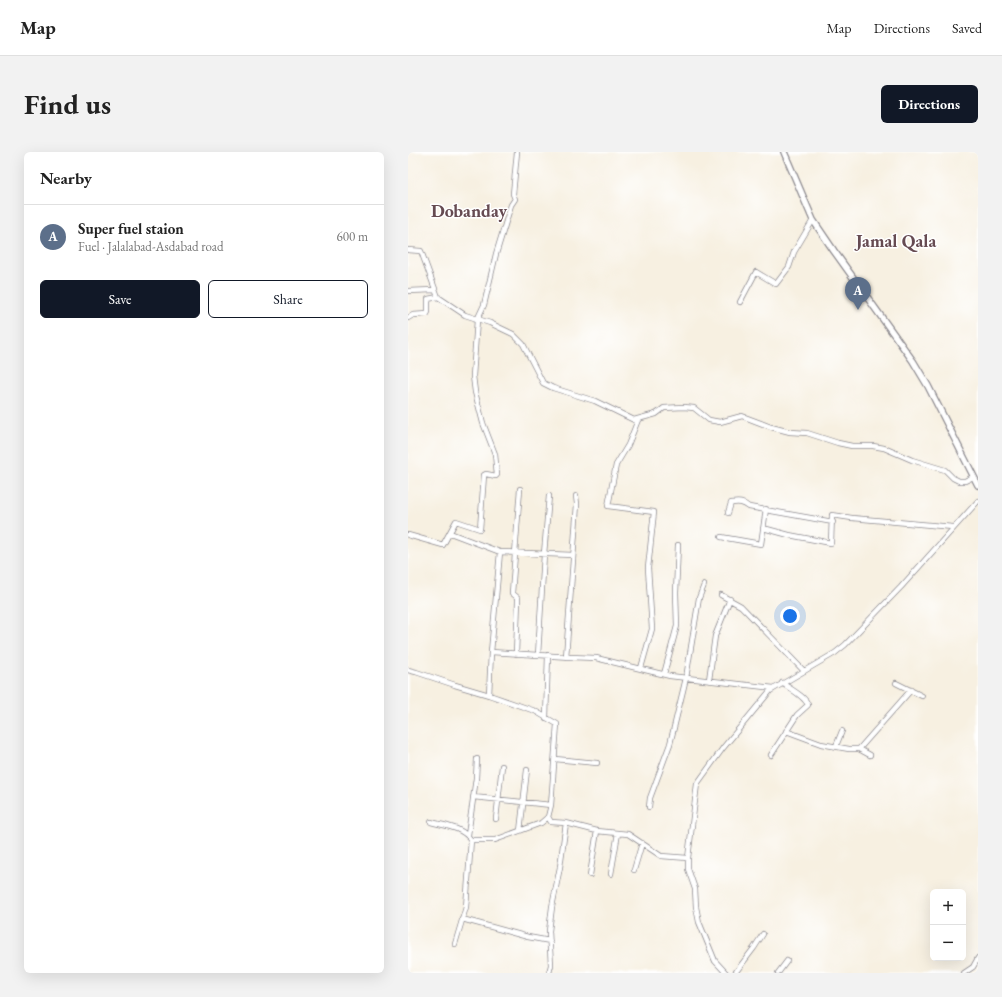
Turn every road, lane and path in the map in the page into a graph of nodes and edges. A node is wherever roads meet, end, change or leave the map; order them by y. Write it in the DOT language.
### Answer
graph roads {
  1 [pos="517,152"];
  2 [pos="784,152"];
  3 [pos="813,220"];
  4 [pos="408,250"];
  5 [pos="434,290"];
  6 [pos="408,291"];
  7 [pos="438,297"];
  8 [pos="740,302"];
  9 [pos="408,318"];
  10 [pos="477,320"];
  11 [pos="638,420"];
  12 [pos="976,481"];
  13 [pos="520,489"];
  14 [pos="549,496"];
  15 [pos="576,496"];
  16 [pos="978,501"];
  17 [pos="766,509"];
  18 [pos="728,513"];
  19 [pos="833,522"];
  20 [pos="763,528"];
  21 [pos="953,528"];
  22 [pos="450,533"];
  23 [pos="408,535"];
  24 [pos="720,537"];
  25 [pos="678,545"];
  26 [pos="500,552"];
  27 [pos="515,552"];
  28 [pos="544,554"];
  29 [pos="573,555"];
  30 [pos="704,585"];
  31 [pos="721,595"];
  32 [pos="730,599"];
  33 [pos="491,652"];
  34 [pos="516,654"];
  35 [pos="538,655"];
  36 [pos="548,655"];
  37 [pos="566,657"];
  38 [pos="641,668"];
  39 [pos="408,670"];
  40 [pos="804,671"];
  41 [pos="664,674"];
  42 [pos="686,678"];
  43 [pos="709,680"];
  44 [pos="782,683"];
  45 [pos="896,683"];
  46 [pos="774,688"];
  47 [pos="911,690"];
  48 [pos="489,695"];
  49 [pos="922,696"];
  50 [pos="546,718"];
  51 [pos="786,731"];
  52 [pos="842,731"];
  53 [pos="836,746"];
  54 [pos="859,749"];
  55 [pos="771,755"];
  56 [pos="870,756"];
  57 [pos="555,759"];
  58 [pos="477,760"];
  59 [pos="597,763"];
  60 [pos="502,766"];
  61 [pos="527,770"];
  62 [pos="474,797"];
  63 [pos="499,800"];
  64 [pos="524,802"];
  65 [pos="551,805"];
  66 [pos="649,807"];
  67 [pos="548,817"];
  68 [pos="496,819"];
  69 [pos="431,822"];
  70 [pos="566,823"];
  71 [pos="520,831"];
  72 [pos="597,831"];
  73 [pos="618,833"];
  74 [pos="469,837"];
  75 [pos="642,843"];
  76 [pos="688,858"];
  77 [pos="634,870"];
  78 [pos="611,874"];
  79 [pos="590,875"];
  80 [pos="462,919"];
  81 [pos="762,934"];
  82 [pos="550,941"];
  83 [pos="455,944"];
  84 [pos="978,958"];
  85 [pos="787,961"];
  86 [pos="548,973"];
  87 [pos="726,973"];
  88 [pos="735,973"];
  89 [pos="778,973"];
  90 [pos="964,973"];
  1 -- 10 [label="street"];
  2 -- 3 [label="main road"];
  3 -- 8 [label="street"];
  3 -- 12 [label="main road"];
  4 -- 5 [label="street"];
  5 -- 6 [label="street"];
  5 -- 7 [label="street"];
  7 -- 9 [label="street"];
  7 -- 10 [label="street"];
  10 -- 11 [label="street"];
  10 -- 22 [label="street"];
  11 -- 12 [label="street"];
  11 -- 38 [label="street"];
  13 -- 27 [label="street"];
  14 -- 28 [label="street"];
  15 -- 29 [label="street"];
  16 -- 21 [label="street"];
  17 -- 18 [label="street"];
  17 -- 19 [label="street"];
  17 -- 20 [label="street"];
  19 -- 20 [label="street"];
  19 -- 21 [label="street"];
  20 -- 24 [label="street"];
  21 -- 40 [label="street"];
  22 -- 23 [label="street"];
  22 -- 26 [label="street"];
  25 -- 41 [label="street"];
  26 -- 27 [label="street"];
  26 -- 33 [label="street"];
  27 -- 28 [label="street"];
  27 -- 34 [label="street"];
  28 -- 29 [label="street"];
  28 -- 35 [label="street"];
  29 -- 37 [label="street"];
  30 -- 42 [label="street"];
  31 -- 32 [label="street"];
  32 -- 40 [label="street"];
  32 -- 43 [label="street"];
  33 -- 34 [label="street"];
  33 -- 48 [label="street"];
  34 -- 35 [label="street"];
  35 -- 36 [label="street"];
  36 -- 37 [label="street"];
  36 -- 50 [label="street"];
  37 -- 38 [label="street"];
  38 -- 41 [label="street"];
  39 -- 48 [label="street"];
  40 -- 44 [label="street"];
  41 -- 42 [label="street"];
  42 -- 43 [label="street"];
  42 -- 66 [label="street"];
  43 -- 46 [label="street"];
  44 -- 46 [label="street"];
  44 -- 51 [label="street"];
  45 -- 47 [label="street"];
  46 -- 76 [label="street"];
  47 -- 49 [label="street"];
  47 -- 54 [label="street"];
  48 -- 50 [label="street"];
  50 -- 57 [label="street"];
  51 -- 53 [label="street"];
  51 -- 55 [label="street"];
  52 -- 53 [label="street"];
  53 -- 54 [label="street"];
  54 -- 56 [label="street"];
  57 -- 59 [label="street"];
  57 -- 65 [label="street"];
  58 -- 62 [label="street"];
  60 -- 63 [label="street"];
  61 -- 64 [label="street"];
  62 -- 63 [label="street"];
  62 -- 74 [label="street"];
  63 -- 64 [label="street"];
  63 -- 68 [label="street"];
  64 -- 65 [label="street"];
  64 -- 71 [label="street"];
  65 -- 67 [label="street"];
  67 -- 70 [label="street"];
  67 -- 71 [label="street"];
  69 -- 74 [label="street"];
  70 -- 72 [label="street"];
  70 -- 82 [label="street"];
  71 -- 74 [label="street"];
  72 -- 73 [label="street"];
  72 -- 79 [label="street"];
  73 -- 75 [label="street"];
  73 -- 78 [label="street"];
  74 -- 80 [label="street"];
  75 -- 76 [label="street"];
  75 -- 77 [label="street"];
  76 -- 87 [label="street"];
  80 -- 82 [label="street"];
  80 -- 83 [label="street"];
  81 -- 88 [label="street"];
  82 -- 86 [label="street"];
  84 -- 90 [label="street"];
  85 -- 89 [label="street"];
}
